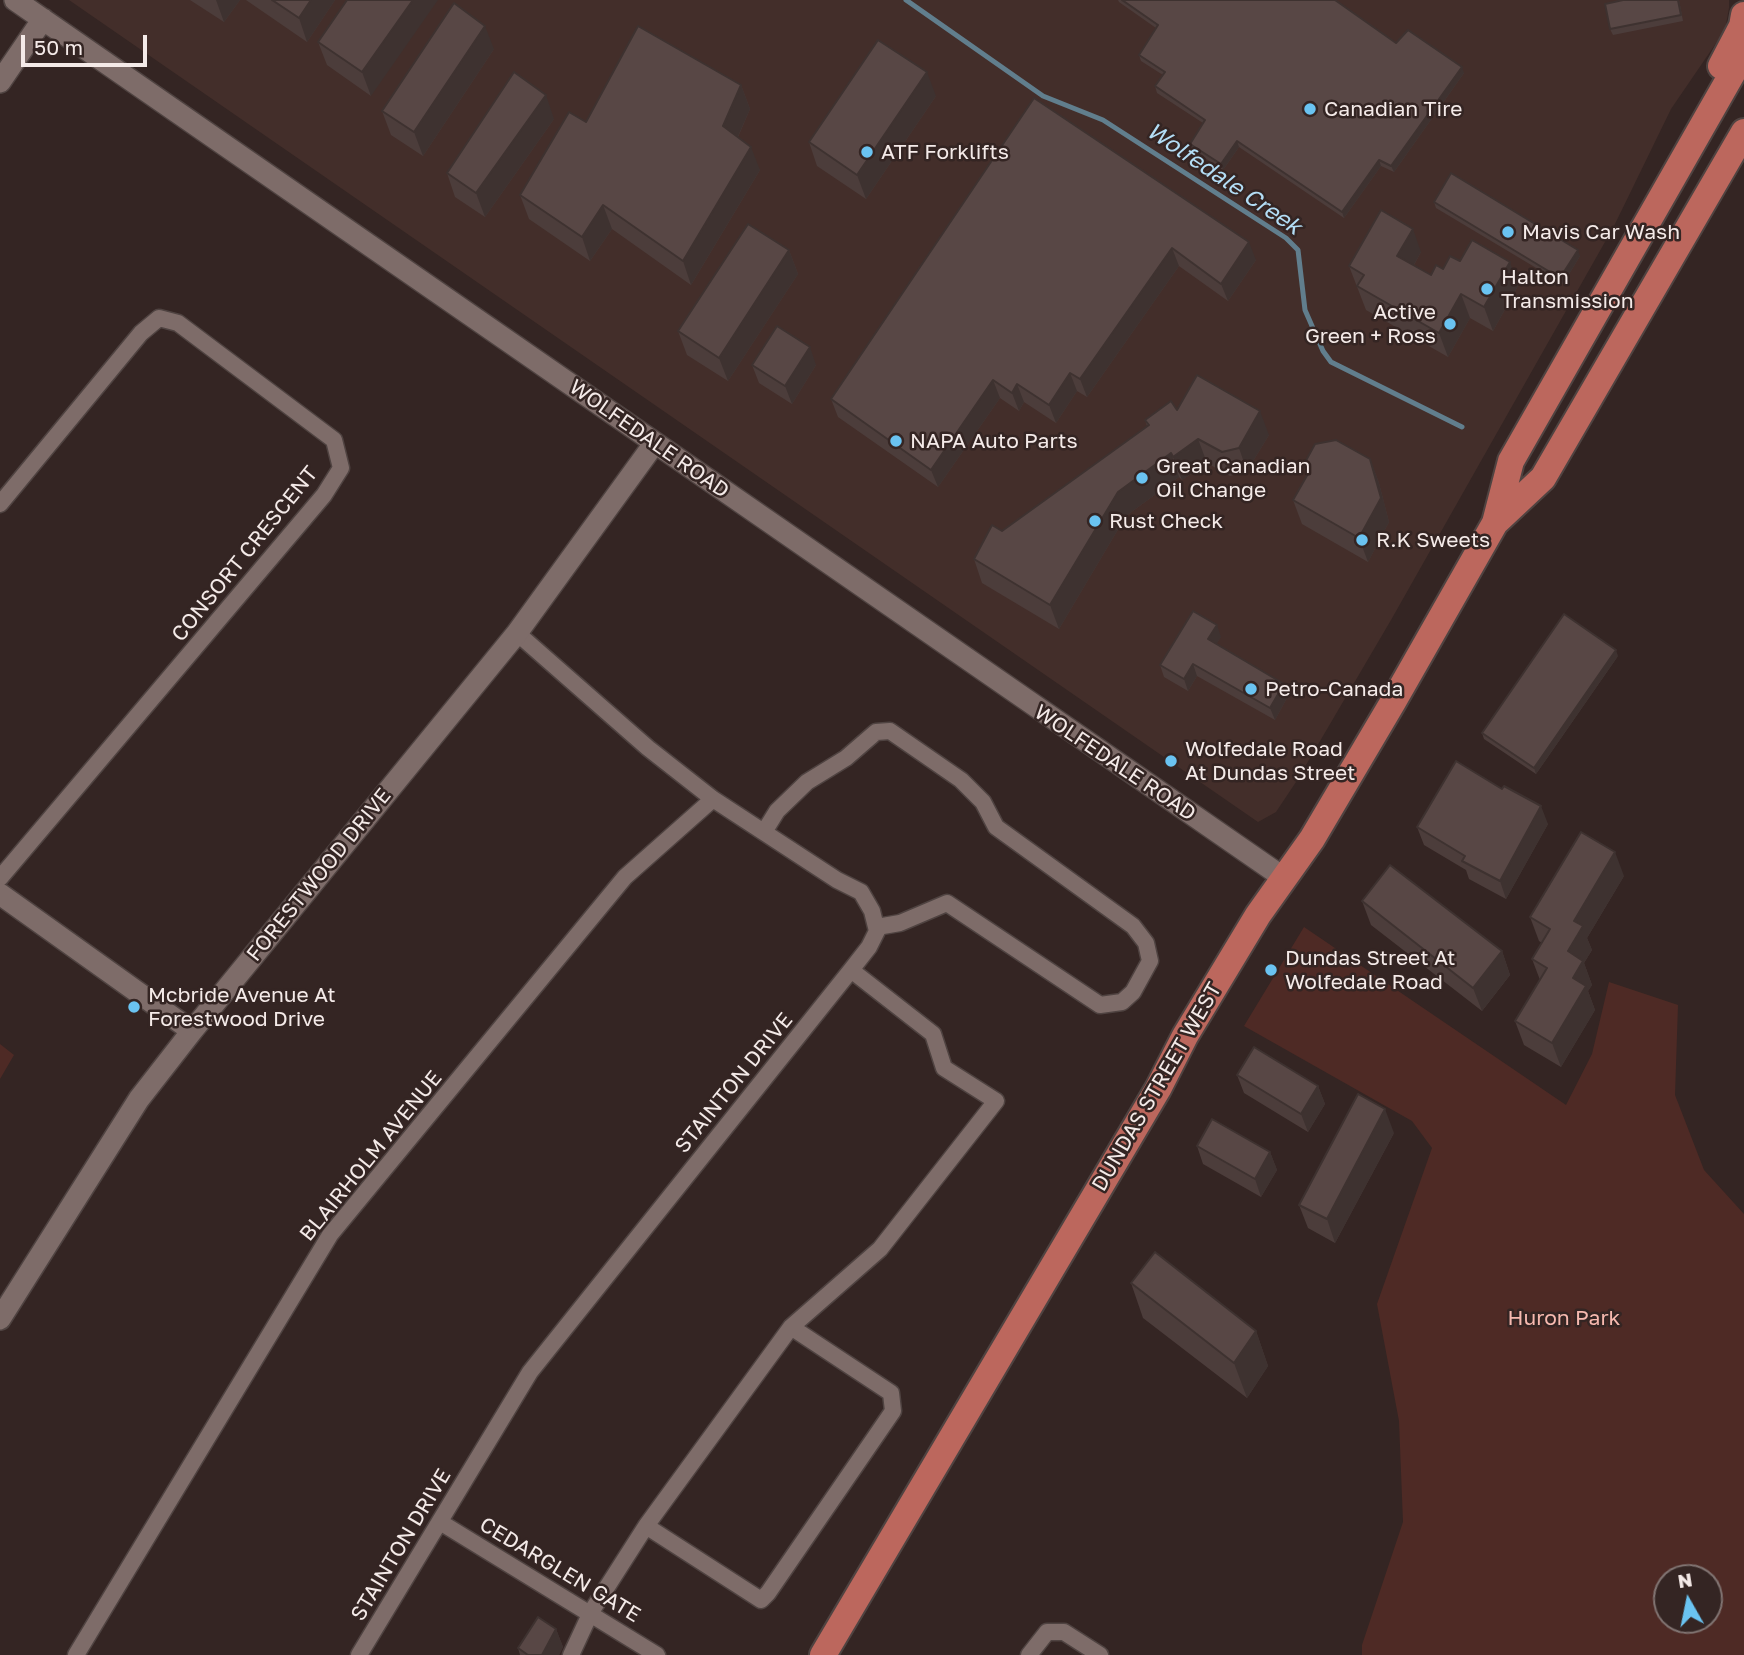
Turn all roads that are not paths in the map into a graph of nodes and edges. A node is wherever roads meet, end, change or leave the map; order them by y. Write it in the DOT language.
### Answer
graph roads {
  1 [pos="15,0"];
  2 [pos="1744,15"];
  3 [pos="43,19"];
  4 [pos="1744,53"];
  5 [pos="0,82"];
  6 [pos="1724,88"];
  7 [pos="1740,146"];
  8 [pos="654,444"];
  9 [pos="0,504"];
  10 [pos="1495,523"];
  11 [pos="517,634"];
  12 [pos="713,799"];
  13 [pos="764,832"];
  14 [pos="0,878"];
  15 [pos="1284,878"];
  16 [pos="0,894"];
  17 [pos="877,927"];
  18 [pos="851,970"];
  19 [pos="192,1031"];
  20 [pos="0,1318"];
  21 [pos="791,1327"];
  22 [pos="440,1522"];
  23 [pos="646,1526"];
  24 [pos="591,1612"];
  25 [pos="76,1655"];
  26 [pos="359,1655"];
  27 [pos="570,1655"];
  28 [pos="657,1655"];
  29 [pos="823,1655"];
  30 [pos="1029,1655"];
  31 [pos="1100,1655"];
  1 -- 3 [label="street, WOLFEDALE ROAD"];
  2 -- 6 [label="main road"];
  3 -- 5 [label="street"];
  3 -- 8 [label="street, WOLFEDALE ROAD"];
  4 -- 6 [label="main road, DUNDAS STREET WEST"];
  6 -- 10 [label="main road, DUNDAS STREET WEST"];
  7 -- 10 [label="main road, DUNDAS STREET WEST"];
  8 -- 11 [label="street, FORESTWOOD DRIVE"];
  8 -- 15 [label="street, WOLFEDALE ROAD"];
  9 -- 14 [label="street, CONSORT CRESCENT"];
  10 -- 15 [label="main road, DUNDAS STREET WEST"];
  11 -- 12 [label="street"];
  11 -- 19 [label="street, FORESTWOOD DRIVE"];
  12 -- 13 [label="street"];
  12 -- 25 [label="street, BLAIRHOLM AVENUE"];
  13 -- 17 [label="street"];
  13 -- 17 [label="street"];
  15 -- 29 [label="main road, DUNDAS STREET WEST"];
  16 -- 19 [label="street"];
  17 -- 18 [label="street, STAINTON DRIVE"];
  18 -- 21 [label="street"];
  18 -- 22 [label="street, STAINTON DRIVE"];
  19 -- 20 [label="street, FORESTWOOD DRIVE"];
  21 -- 23 [label="street"];
  21 -- 23 [label="street"];
  22 -- 24 [label="street, CEDARGLEN GATE"];
  22 -- 26 [label="street, STAINTON DRIVE"];
  23 -- 24 [label="street"];
  24 -- 27 [label="street"];
  24 -- 28 [label="street, CEDARGLEN GATE"];
  30 -- 31 [label="street"];
}
